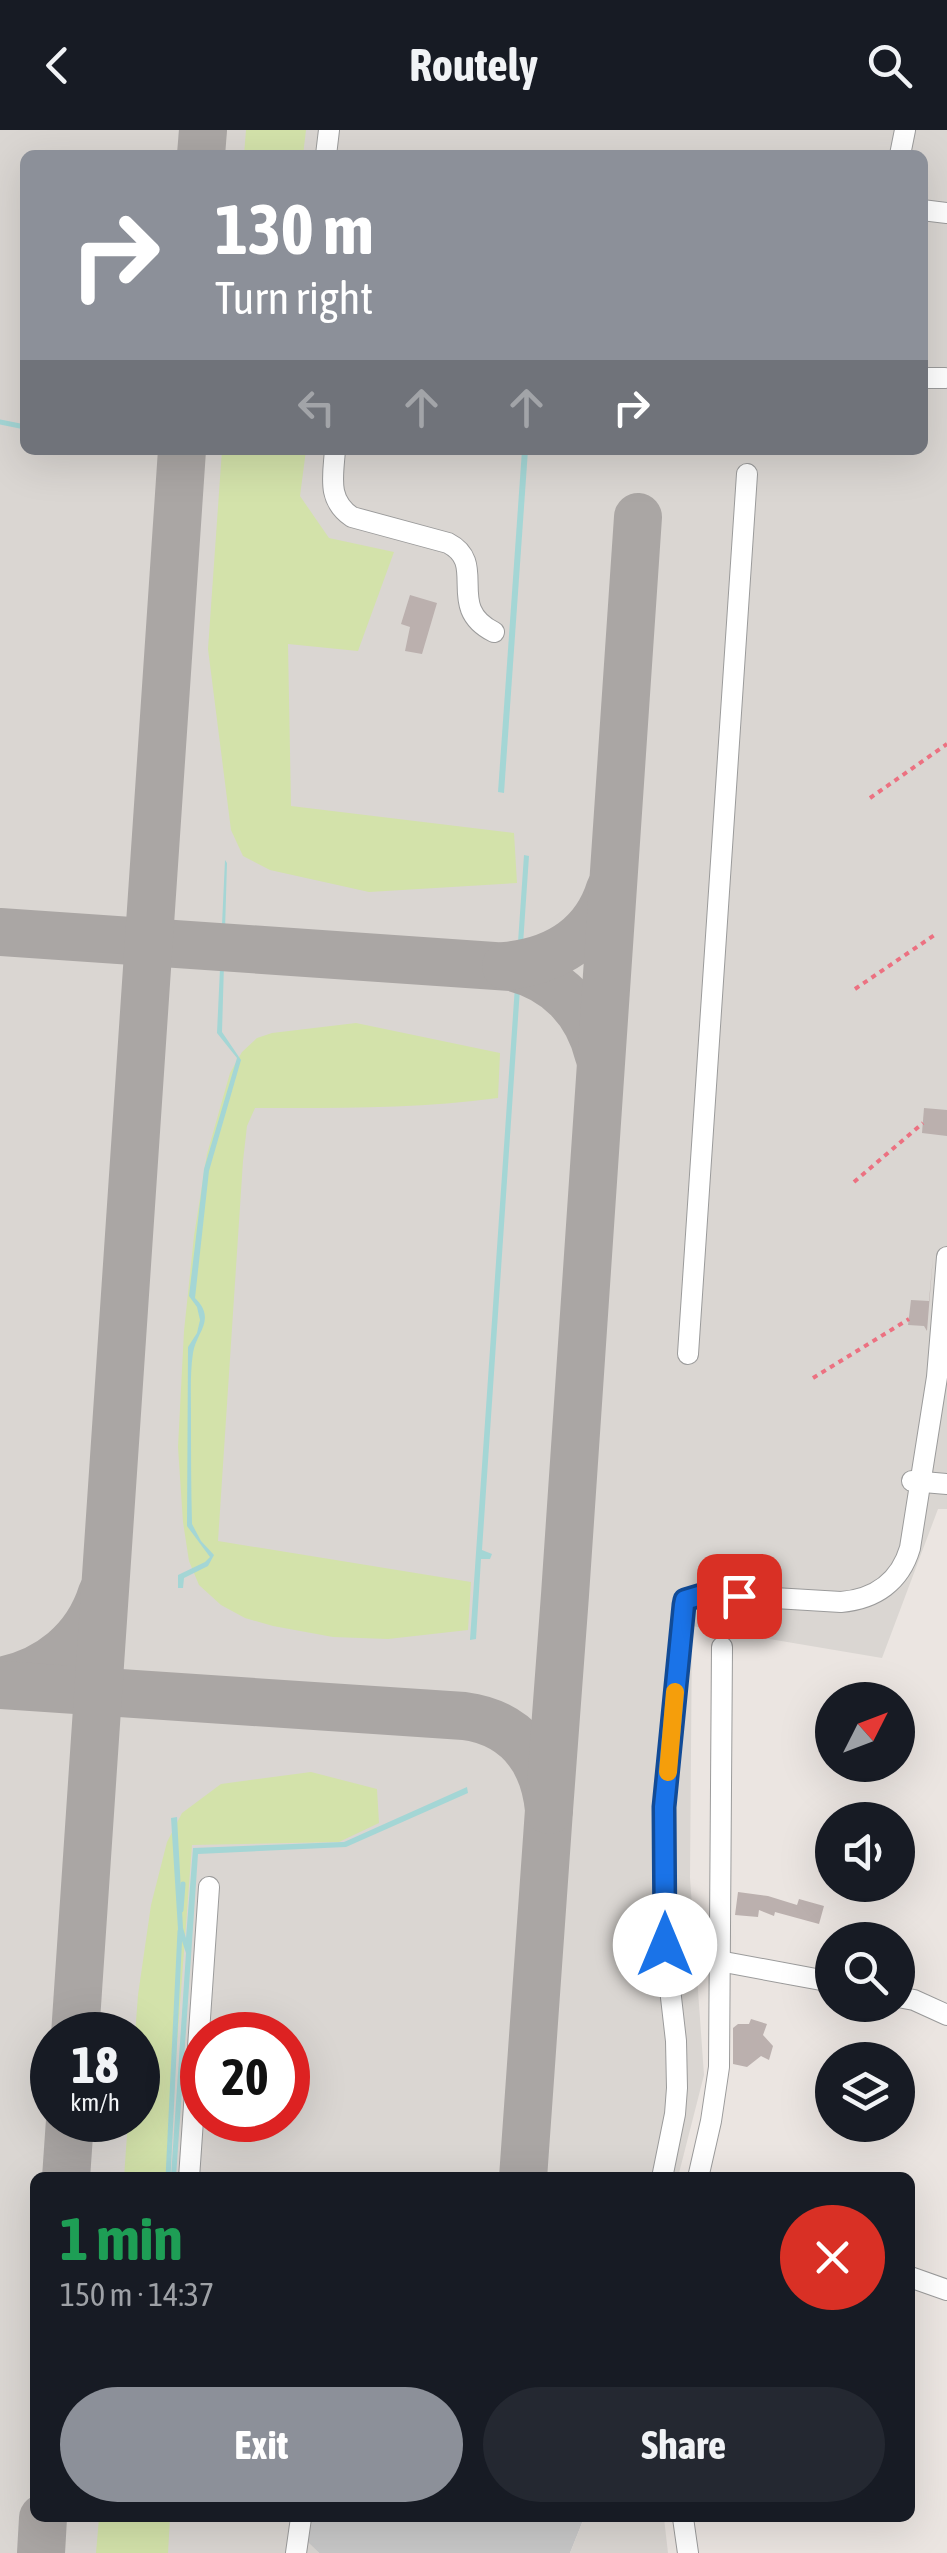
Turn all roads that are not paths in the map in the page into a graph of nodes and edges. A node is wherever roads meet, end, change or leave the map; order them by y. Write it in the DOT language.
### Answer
graph roads {
  1 [pos="335,455"];
  2 [pos="747,474"];
  3 [pos="494,632"];
  4 [pos="947,1256"];
  5 [pos="688,1354"];
  6 [pos="947,1465"];
  7 [pos="919,1475"];
  8 [pos="947,1484"];
  9 [pos="722,1647"];
  10 [pos="209,1888"];
  11 [pos="719,1961"];
  12 [pos="815,1979"];
  13 [pos="915,2000"];
  14 [pos="947,2014"];
  15 [pos="190,2172"];
  16 [pos="663,2172"];
  17 [pos="699,2172"];
  18 [pos="915,2279"];
  19 [pos="947,2290"];
  20 [pos="301,2522"];
  21 [pos="684,2522"];
  22 [pos="296,2553"];
  23 [pos="688,2553"];
  1 -- 3 [label="street"];
  2 -- 5 [label="street"];
  4 -- 7 [label="street"];
  6 -- 7 [label="street"];
  7 -- 8 [label="street"];
  7 -- 16 [label="street"];
  9 -- 11 [label="street"];
  10 -- 15 [label="street"];
  11 -- 12 [label="street"];
  11 -- 17 [label="street"];
  13 -- 14 [label="street"];
  18 -- 19 [label="street"];
  20 -- 22 [label="street"];
  21 -- 23 [label="street"];
}
